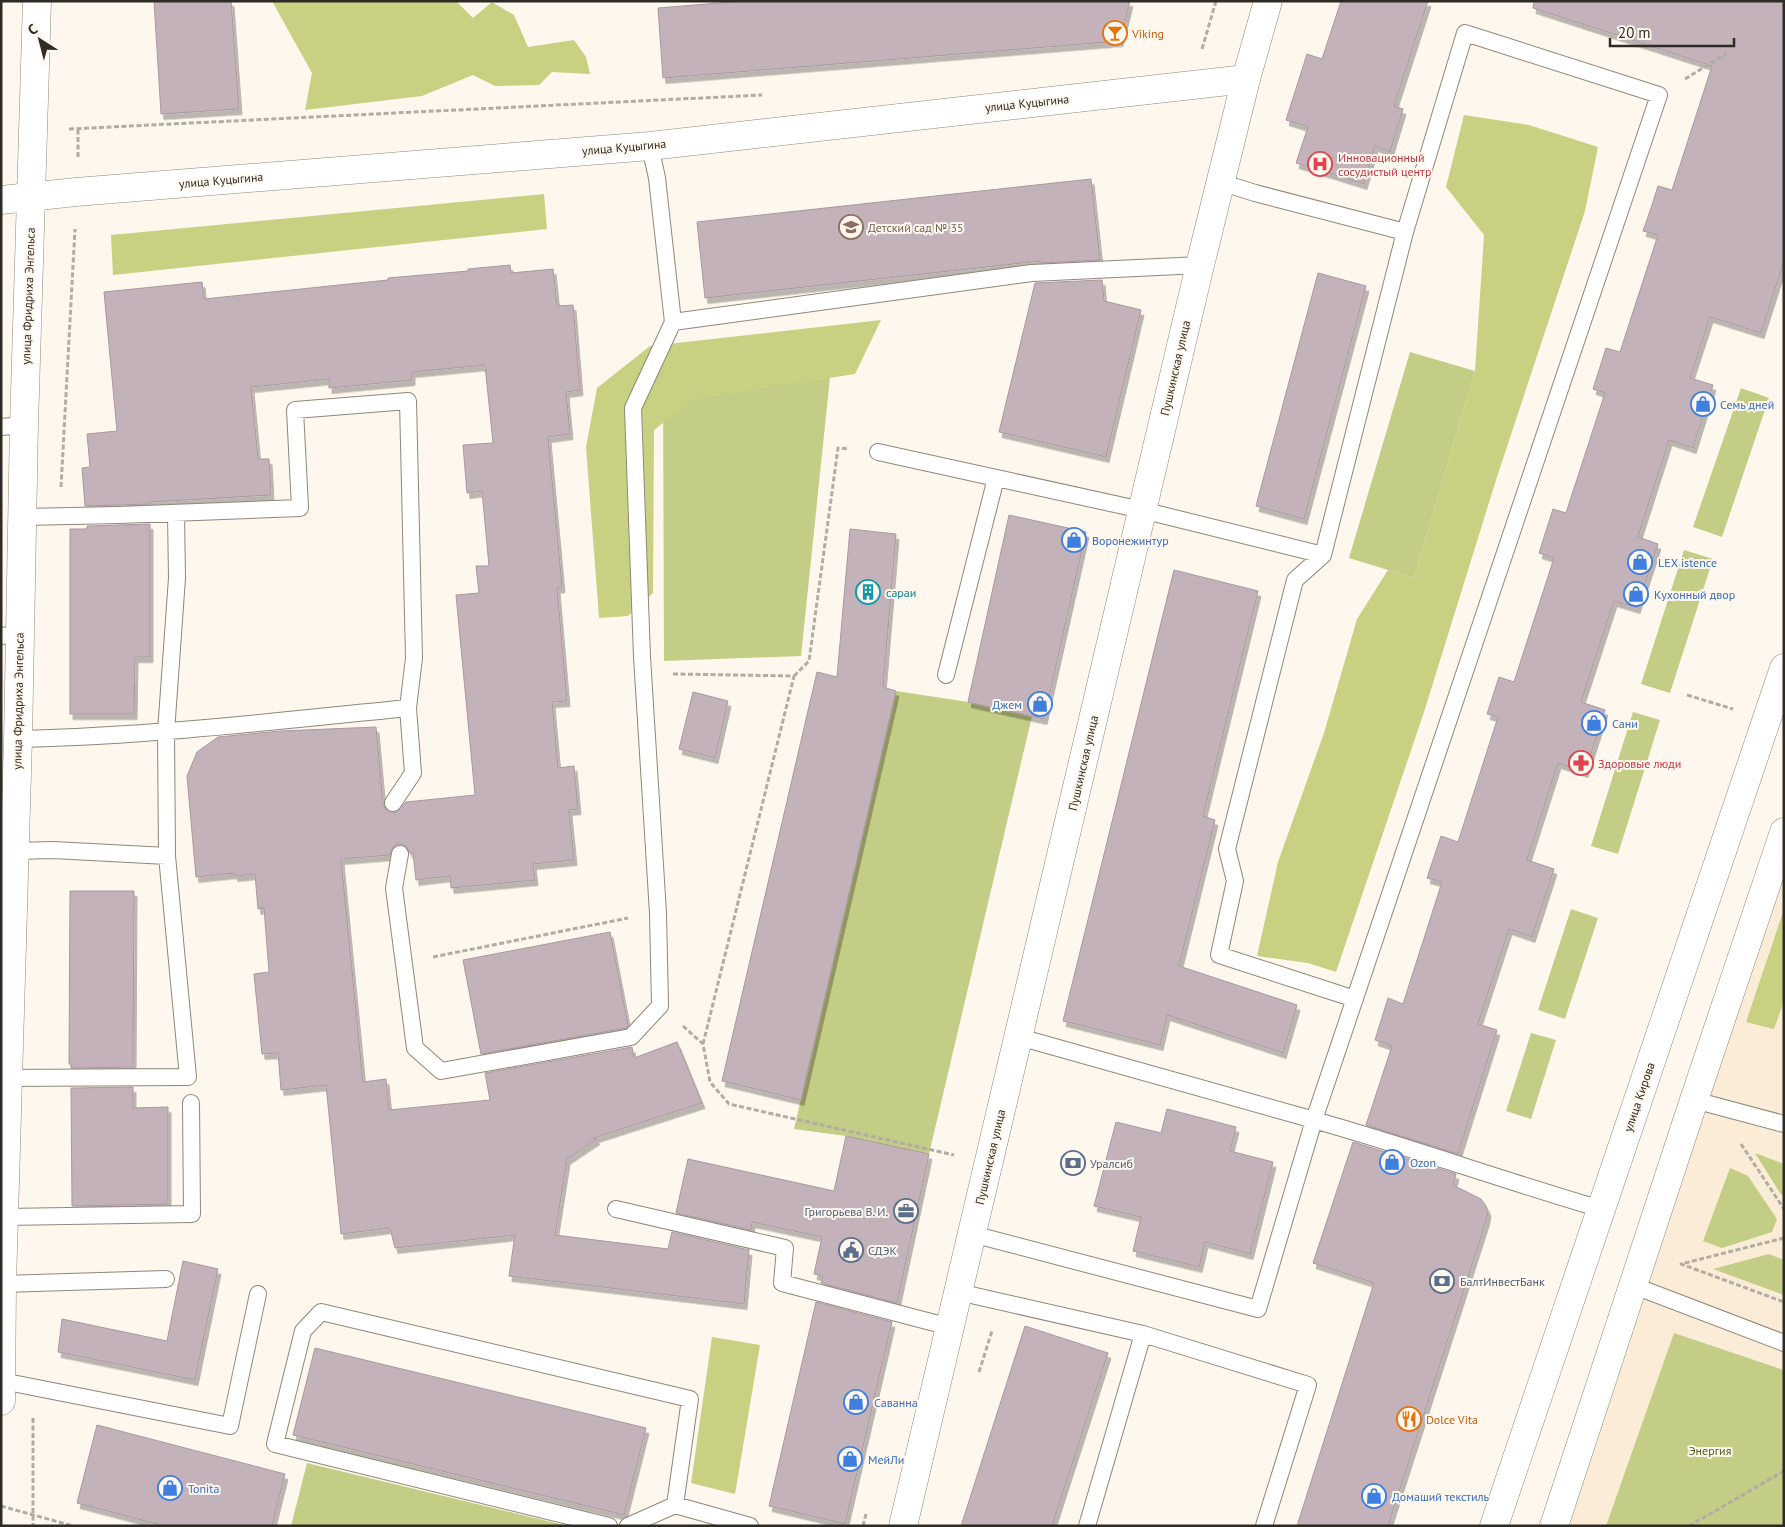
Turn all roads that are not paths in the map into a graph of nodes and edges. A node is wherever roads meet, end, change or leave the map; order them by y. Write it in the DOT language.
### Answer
graph roads {
  1 [pos="37,1"];
  2 [pos="1268,1"];
  3 [pos="1246,79"];
  4 [pos="650,146"];
  5 [pos="1220,182"];
  6 [pos="31,196"];
  7 [pos="1,200"];
  8 [pos="1405,232"];
  9 [pos="1200,265"];
  10 [pos="673,322"];
  11 [pos="13,426"];
  12 [pos="878,452"];
  13 [pos="996,478"];
  14 [pos="1142,510"];
  15 [pos="176,513"];
  16 [pos="23,517"];
  17 [pos="1323,555"];
  18 [pos="11,635"];
  19 [pos="1784,668"];
  20 [pos="946,675"];
  21 [pos="408,708"];
  22 [pos="166,732"];
  23 [pos="18,739"];
  24 [pos="393,803"];
  25 [pos="1784,832"];
  26 [pos="14,851"];
  27 [pos="400,854"];
  28 [pos="167,856"];
  29 [pos="1355,999"];
  30 [pos="1018,1037"];
  31 [pos="5,1078"];
  32 [pos="1694,1100"];
  33 [pos="191,1103"];
  34 [pos="1314,1120"];
  35 [pos="1784,1124"];
  36 [pos="616,1209"];
  37 [pos="1601,1209"];
  38 [pos="5,1217"];
  39 [pos="972,1234"];
  40 [pos="166,1279"];
  41 [pos="2,1284"];
  42 [pos="1632,1285"];
  43 [pos="958,1292"];
  44 [pos="258,1294"];
  45 [pos="950,1327"];
  46 [pos="1143,1334"];
  47 [pos="1784,1343"];
  48 [pos="2,1382"];
  49 [pos="1,1401"];
  50 [pos="675,1504"];
  51 [pos="609,1526"];
  52 [pos="628,1526"];
  53 [pos="750,1526"];
  54 [pos="903,1526"];
  55 [pos="1087,1526"];
  56 [pos="1264,1526"];
  57 [pos="1494,1526"];
  58 [pos="1554,1526"];
  1 -- 6 [label="street, улица Фридриха Энгельса"];
  2 -- 3 [label="street, Пушкинская улица"];
  3 -- 4 [label="street, улица Куцыгина"];
  3 -- 5 [label="street, Пушкинская улица"];
  4 -- 6 [label="street, улица Куцыгина"];
  4 -- 10 [label="lane"];
  5 -- 8 [label="lane"];
  5 -- 9 [label="street, Пушкинская улица"];
  6 -- 7 [label="street, улица Куцыгина"];
  6 -- 11 [label="street, улица Фридриха Энгельса"];
  8 -- 17 [label="lane"];
  8 -- 29 [label="lane"];
  9 -- 10 [label="lane"];
  9 -- 14 [label="street, Пушкинская улица"];
  10 -- 27 [label="lane"];
  11 -- 16 [label="street, улица Фридриха Энгельса"];
  12 -- 13 [label="lane"];
  13 -- 14 [label="lane"];
  13 -- 20 [label="lane"];
  14 -- 17 [label="lane"];
  14 -- 30 [label="street, Пушкинская улица"];
  15 -- 16 [label="lane"];
  15 -- 21 [label="lane"];
  15 -- 22 [label="lane"];
  16 -- 18 [label="street, улица Фридриха Энгельса"];
  17 -- 29 [label="lane"];
  18 -- 23 [label="street, улица Фридриха Энгельса"];
  19 -- 37 [label="street, улица Кирова"];
  21 -- 22 [label="lane"];
  21 -- 24 [label="lane"];
  22 -- 23 [label="lane"];
  22 -- 28 [label="lane"];
  23 -- 26 [label="street, улица Фридриха Энгельса"];
  25 -- 32 [label="street"];
  26 -- 28 [label="lane"];
  26 -- 31 [label="street, улица Фридриха Энгельса"];
  28 -- 31 [label="lane"];
  29 -- 34 [label="lane"];
  30 -- 34 [label="lane"];
  30 -- 39 [label="street, Пушкинская улица"];
  31 -- 38 [label="street, улица Фридриха Энгельса"];
  32 -- 35 [label="lane"];
  32 -- 42 [label="street"];
  33 -- 38 [label="lane"];
  34 -- 37 [label="lane"];
  34 -- 39 [label="lane"];
  36 -- 45 [label="lane"];
  37 -- 57 [label="street, улица Кирова"];
  38 -- 41 [label="street, улица Фридриха Энгельса"];
  39 -- 43 [label="street, Пушкинская улица"];
  40 -- 41 [label="lane"];
  41 -- 48 [label="street, улица Фридриха Энгельса"];
  42 -- 47 [label="lane"];
  42 -- 58 [label="street"];
  43 -- 45 [label="street, Пушкинская улица"];
  43 -- 46 [label="lane"];
  44 -- 48 [label="lane"];
  45 -- 54 [label="street, Пушкинская улица"];
  46 -- 55 [label="lane"];
  46 -- 56 [label="lane"];
  48 -- 49 [label="street, улица Фридриха Энгельса"];
  50 -- 51 [label="lane"];
  50 -- 52 [label="lane"];
  50 -- 53 [label="lane"];
}
